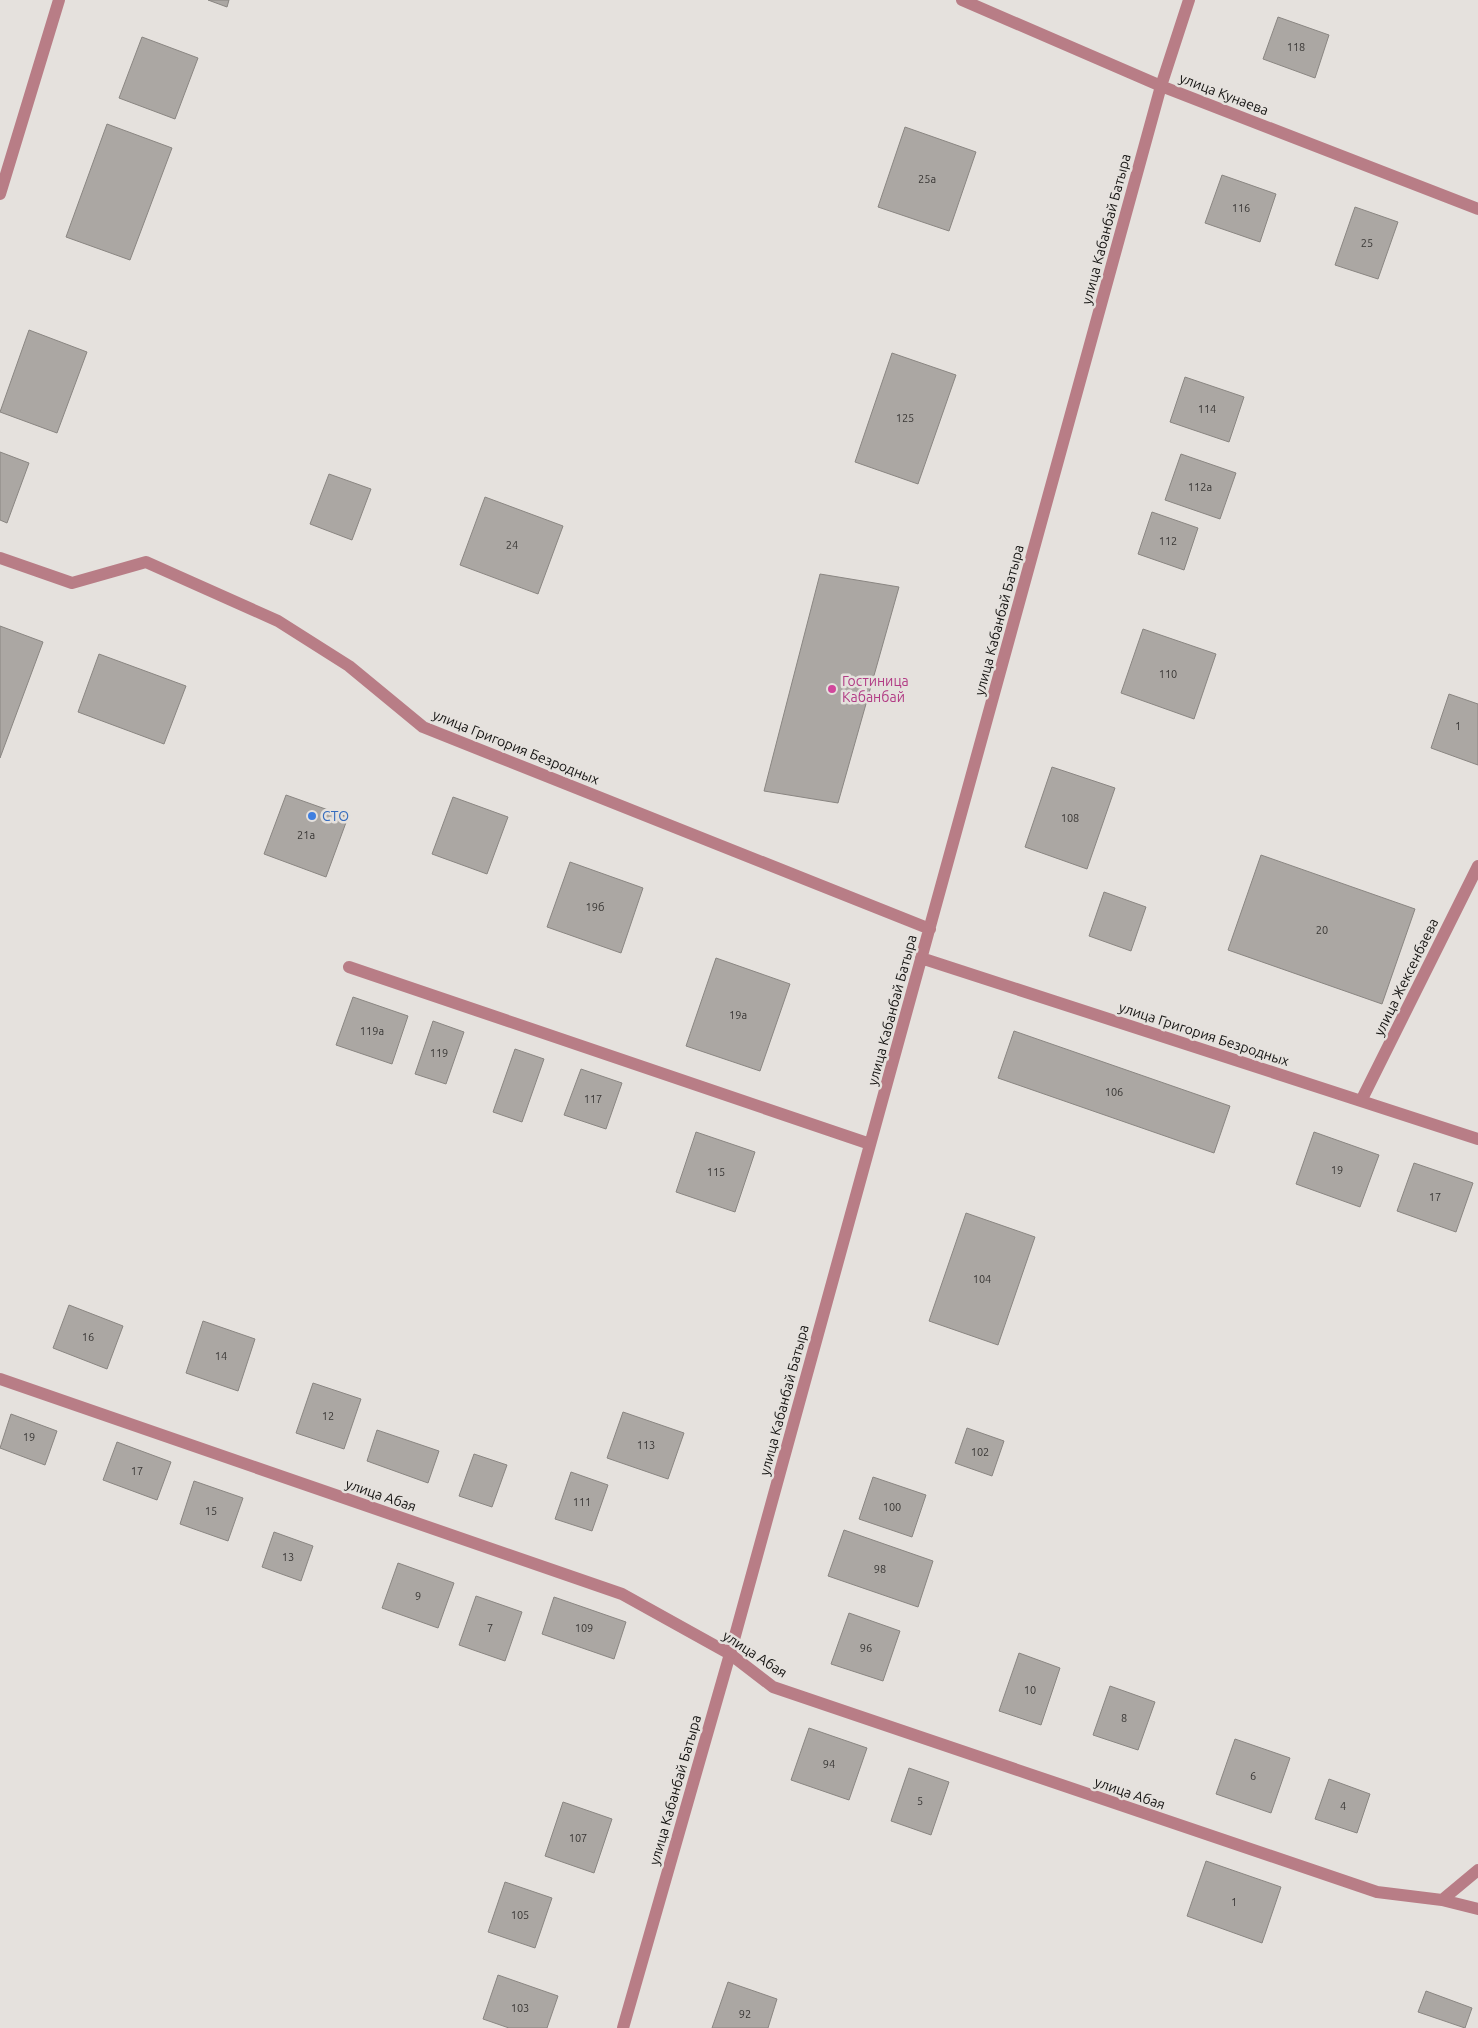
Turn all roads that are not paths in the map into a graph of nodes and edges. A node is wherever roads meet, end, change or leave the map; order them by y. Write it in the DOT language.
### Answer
graph roads {
  1 [pos="58,0"];
  2 [pos="962,0"];
  3 [pos="1188,0"];
  4 [pos="1161,86"];
  5 [pos="0,194"];
  6 [pos="1478,209"];
  7 [pos="0,558"];
  8 [pos="1478,866"];
  9 [pos="930,929"];
  10 [pos="921,958"];
  11 [pos="349,967"];
  12 [pos="1361,1101"];
  13 [pos="1478,1138"];
  14 [pos="870,1144"];
  15 [pos="0,1379"];
  16 [pos="730,1654"];
  17 [pos="1478,1870"];
  18 [pos="1442,1900"];
  19 [pos="1478,1910"];
  20 [pos="623,2028"];
  1 -- 5 [label="street"];
  2 -- 4 [label="street, улица Кунаева"];
  3 -- 4 [label="street, улица Кабанбай Батыра"];
  4 -- 6 [label="street, улица Кунаева"];
  4 -- 9 [label="street, улица Кабанбай Батыра"];
  7 -- 9 [label="street, улица Григория Безродных"];
  8 -- 12 [label="street, улица Жексенбаева"];
  9 -- 10 [label="street, улица Кабанбай Батыра"];
  10 -- 12 [label="street, улица Григория Безродных"];
  10 -- 14 [label="street, улица Кабанбай Батыра"];
  11 -- 14 [label="street"];
  12 -- 13 [label="street, улица Григория Безродных"];
  14 -- 16 [label="street, улица Кабанбай Батыра"];
  15 -- 16 [label="street, улица Абая"];
  16 -- 18 [label="street, улица Абая"];
  16 -- 20 [label="street, улица Кабанбай Батыра"];
  17 -- 18 [label="street"];
  18 -- 19 [label="street, улица Абая"];
}
